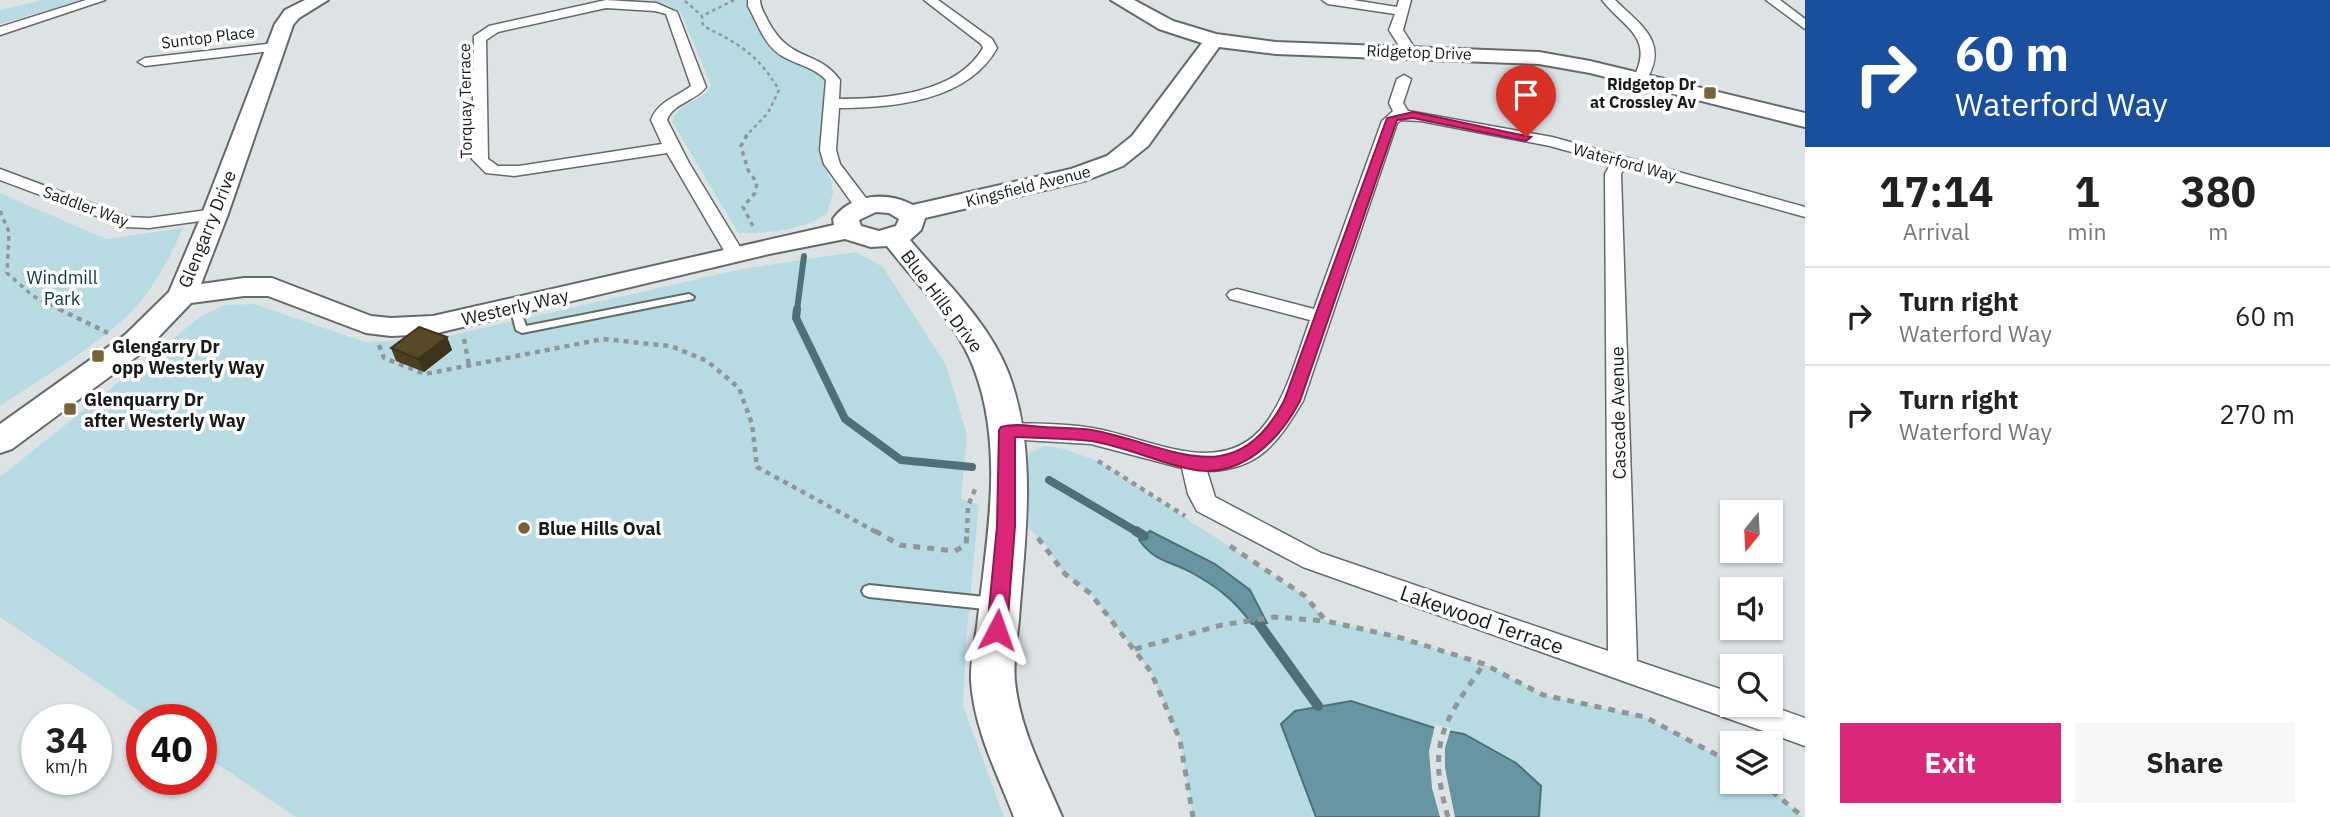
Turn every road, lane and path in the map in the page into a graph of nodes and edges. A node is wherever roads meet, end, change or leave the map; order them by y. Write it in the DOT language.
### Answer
graph roads {
  1 [pos="99,0"];
  2 [pos="319,0"];
  3 [pos="684,0"];
  4 [pos="734,0"];
  5 [pos="754,0"];
  6 [pos="930,0"];
  7 [pos="1120,0"];
  8 [pos="1328,0"];
  9 [pos="1608,0"];
  10 [pos="1772,0"];
  11 [pos="1403,6"];
  12 [pos="702,16"];
  13 [pos="1805,25"];
  14 [pos="0,31"];
  15 [pos="1214,40"];
  16 [pos="275,47"];
  17 [pos="1410,52"];
  18 [pos="145,62"];
  19 [pos="1404,79"];
  20 [pos="1640,79"];
  21 [pos="833,103"];
  22 [pos="1402,114"];
  23 [pos="1805,120"];
  24 [pos="673,147"];
  25 [pos="1620,160"];
  26 [pos="0,174"];
  27 [pos="0,211"];
  28 [pos="1805,212"];
  29 [pos="215,214"];
  30 [pos="856,218"];
  31 [pos="902,226"];
  32 [pos="769,246"];
  33 [pos="736,255"];
  34 [pos="182,295"];
  35 [pos="1237,295"];
  36 [pos="688,297"];
  37 [pos="515,307"];
  38 [pos="1321,317"];
  39 [pos="377,338"];
  40 [pos="122,352"];
  41 [pos="1007,430"];
  42 [pos="0,441"];
  43 [pos="1088,458"];
  44 [pos="1193,464"];
  45 [pos="978,484"];
  46 [pos="1190,520"];
  47 [pos="1036,535"];
  48 [pos="1224,542"];
  49 [pos="869,591"];
  50 [pos="999,605"];
  51 [pos="1326,621"];
  52 [pos="1135,649"];
  53 [pos="1484,664"];
  54 [pos="1623,669"];
  55 [pos="1805,732"];
  56 [pos="1720,757"];
  57 [pos="1775,794"];
  58 [pos="1038,817"];
  59 [pos="1193,817"];
  60 [pos="1448,817"];
  61 [pos="1803,817"];
  1 -- 14 [label="street"];
  2 -- 16 [label="street, Glengarry Drive"];
  3 -- 12 [label="path"];
  4 -- 12 [label="path"];
  5 -- 21 [label="street"];
  6 -- 21 [label="street"];
  7 -- 15 [label="street, Ridgetop Drive"];
  8 -- 11 [label="street"];
  9 -- 20 [label="street"];
  10 -- 13 [label="street"];
  11 -- 17 [label="street"];
  12 -- 32 [label="path"];
  15 -- 17 [label="street, Ridgetop Drive"];
  15 -- 31 [label="street, Kingsfield Avenue"];
  16 -- 18 [label="street, Suntop Place"];
  16 -- 29 [label="street, Glengarry Drive"];
  17 -- 20 [label="street, Ridgetop Drive"];
  19 -- 22 [label="street"];
  20 -- 23 [label="street, Ridgetop Drive"];
  21 -- 30 [label="street"];
  22 -- 25 [label="street, Waterford Way"];
  22 -- 38 [label="street"];
  24 -- 24 [label="street, Torquay Terrace"];
  24 -- 33 [label="street, Torquay Terrace"];
  25 -- 28 [label="street, Waterford Way"];
  25 -- 54 [label="street, Cascade Avenue"];
  26 -- 29 [label="street, Saddler Way"];
  27 -- 40 [label="path"];
  29 -- 34 [label="street, Glengarry Drive"];
  30 -- 31 [label="street, Westerly Way"];
  30 -- 32 [label="street, Westerly Way"];
  31 -- 41 [label="street, Blue Hills Drive"];
  32 -- 33 [label="street, Westerly Way"];
  33 -- 37 [label="street, Westerly Way"];
  34 -- 37 [label="street, Westerly Way"];
  34 -- 40 [label="street, Glengarry Drive"];
  35 -- 38 [label="street"];
  36 -- 37 [label="lane"];
  38 -- 44 [label="street"];
  39 -- 45 [label="path"];
  40 -- 42 [label="street, Glengarry Drive"];
  41 -- 44 [label="street"];
  41 -- 50 [label="street, Blue Hills Drive"];
  43 -- 46 [label="path"];
  44 -- 54 [label="street, Lakewood Terrace"];
  47 -- 52 [label="path"];
  48 -- 51 [label="path"];
  49 -- 50 [label="lane"];
  50 -- 58 [label="street, Blue Hills Drive"];
  51 -- 52 [label="path"];
  51 -- 53 [label="path"];
  52 -- 59 [label="path"];
  53 -- 56 [label="path"];
  53 -- 60 [label="path"];
  54 -- 55 [label="street, Lakewood Terrace"];
  57 -- 61 [label="path"];
}
